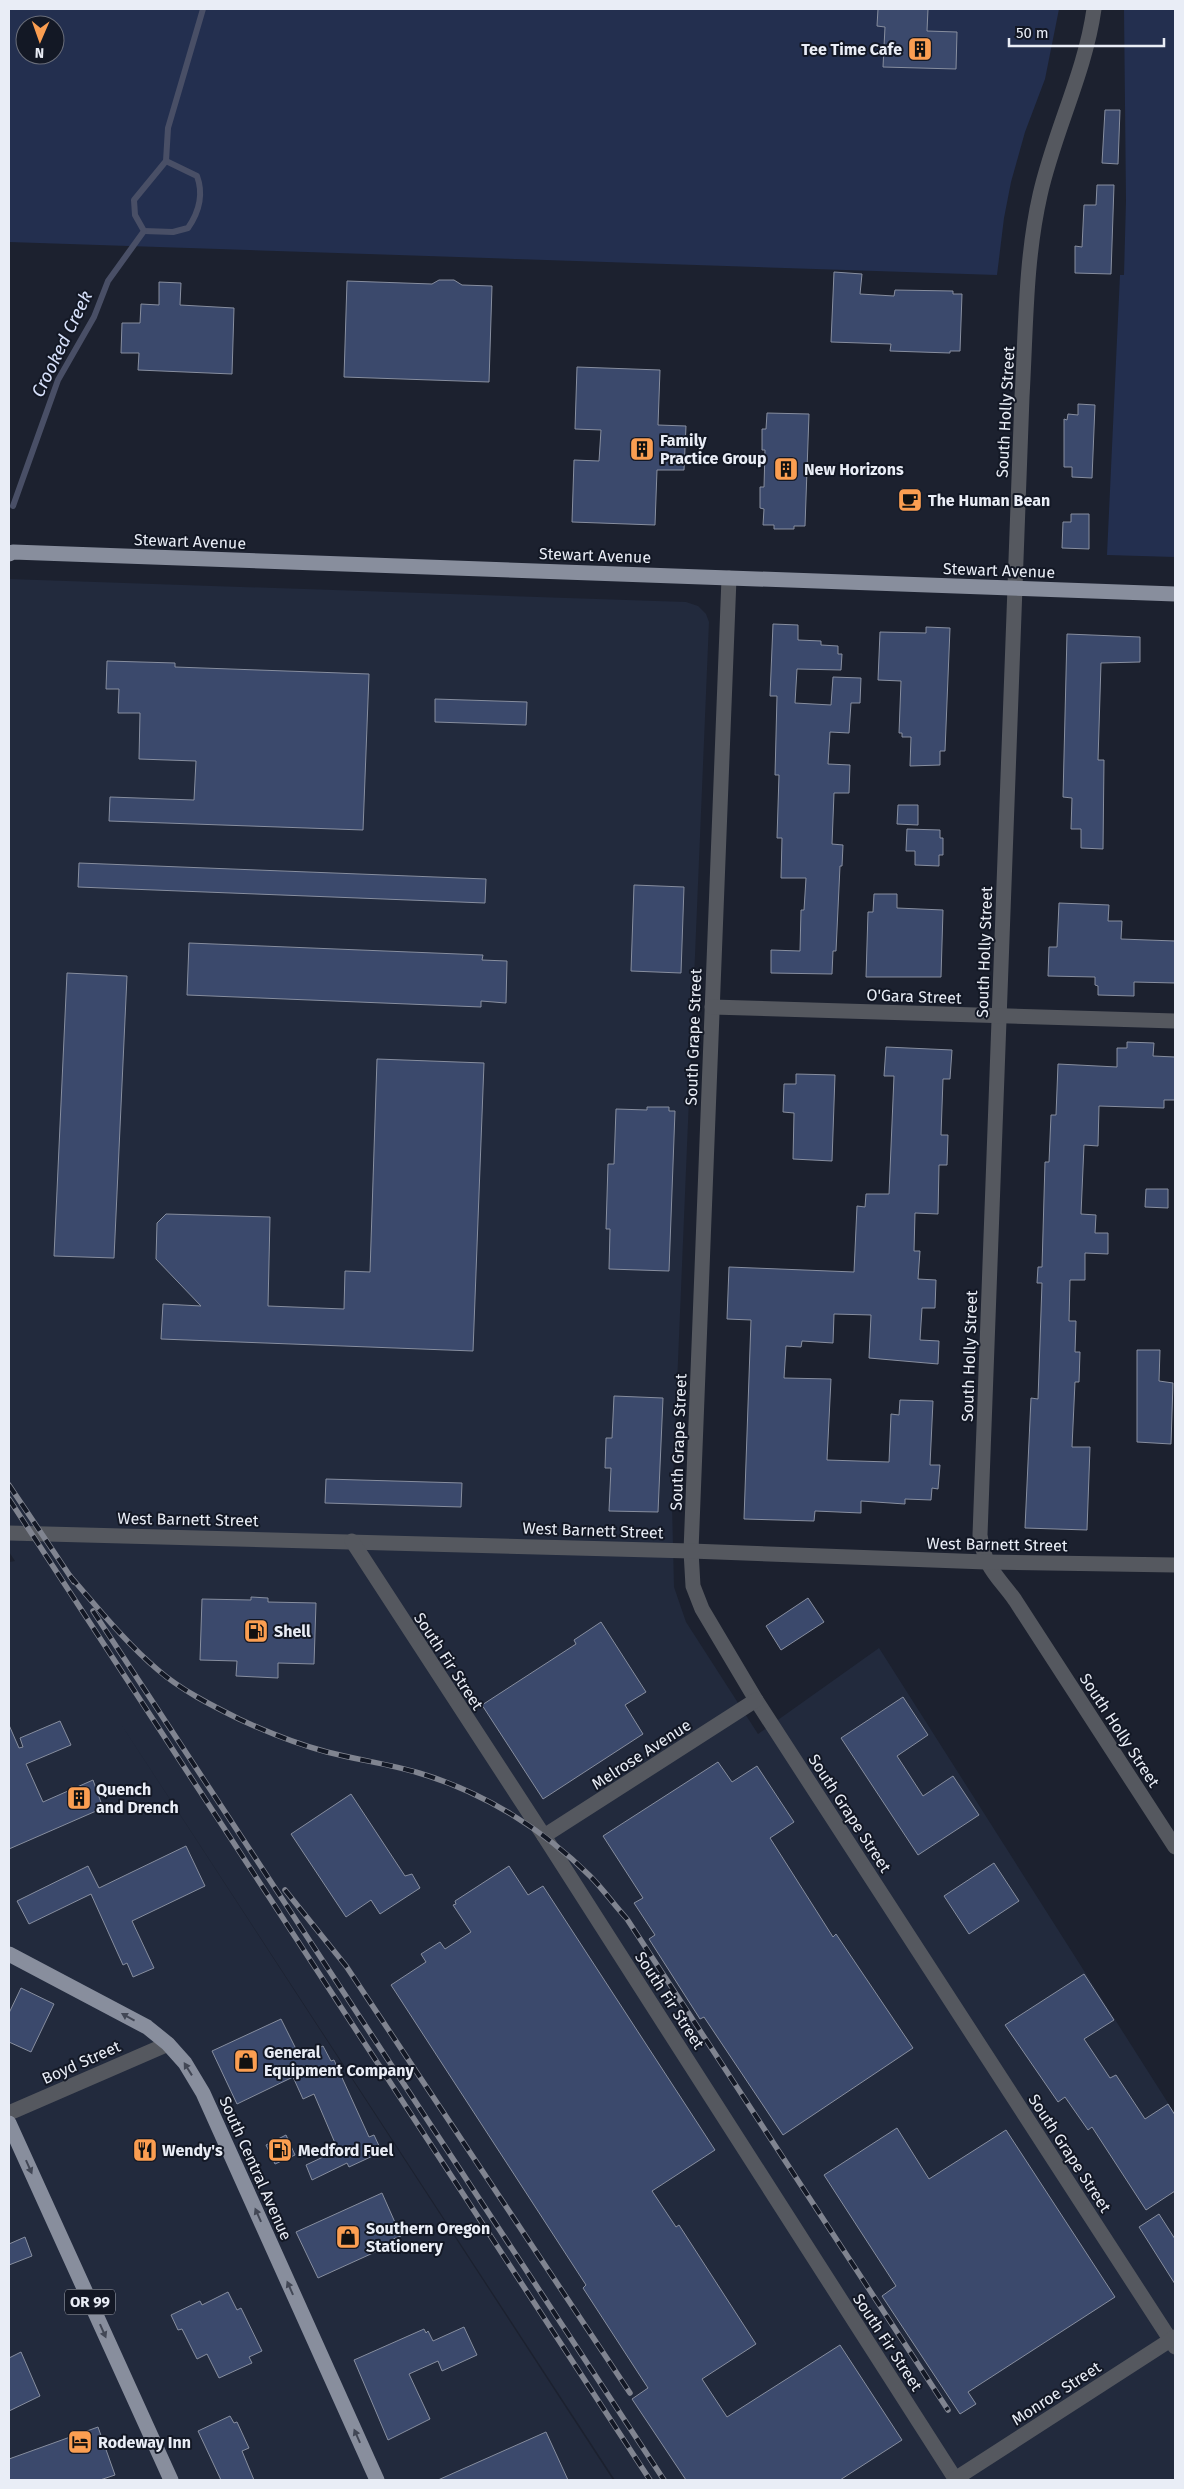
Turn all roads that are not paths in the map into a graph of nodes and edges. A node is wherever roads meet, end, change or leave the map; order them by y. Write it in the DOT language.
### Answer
graph roads {
  1 [pos="1094,9"];
  2 [pos="10,552"];
  3 [pos="728,578"];
  4 [pos="1016,588"];
  5 [pos="1175,594"];
  6 [pos="712,1007"];
  7 [pos="999,1016"];
  8 [pos="1175,1021"];
  9 [pos="9,1533"];
  10 [pos="352,1541"];
  11 [pos="691,1551"];
  12 [pos="986,1562"];
  13 [pos="1175,1565"];
  14 [pos="756,1700"];
  15 [pos="544,1836"];
  16 [pos="1175,1847"];
  17 [pos="9,1954"];
  18 [pos="168,2044"];
  19 [pos="9,2113"];
  20 [pos="9,2123"];
  21 [pos="1174,2341"];
  22 [pos="171,2480"];
  23 [pos="377,2480"];
  24 [pos="956,2480"];
  1 -- 4 [label="street, South Holly Street"];
  2 -- 3 [label="main road, Stewart Avenue"];
  3 -- 4 [label="main road, Stewart Avenue"];
  3 -- 6 [label="street, South Grape Street"];
  4 -- 5 [label="main road, Stewart Avenue"];
  4 -- 7 [label="street, South Holly Street"];
  6 -- 7 [label="street, O'Gara Street"];
  6 -- 11 [label="street, South Grape Street"];
  7 -- 8 [label="street, O'Gara Street"];
  7 -- 12 [label="street, South Holly Street"];
  9 -- 10 [label="street, West Barnett Street"];
  10 -- 11 [label="street, West Barnett Street"];
  10 -- 15 [label="street, South Fir Street"];
  11 -- 12 [label="street, West Barnett Street"];
  11 -- 14 [label="street, South Grape Street"];
  12 -- 13 [label="street, West Barnett Street"];
  12 -- 16 [label="street, South Holly Street"];
  14 -- 15 [label="street, Melrose Avenue"];
  14 -- 21 [label="street, South Grape Street"];
  15 -- 24 [label="street, South Fir Street"];
  18 -- 17 [label="main road, South Central Avenue, one-way"];
  18 -- 19 [label="street, Boyd Street"];
  23 -- 18 [label="main road, South Central Avenue, one-way"];
  20 -- 22 [label="main road, OR 99, one-way"];
  21 -- 24 [label="street, Monroe Street"];
}
